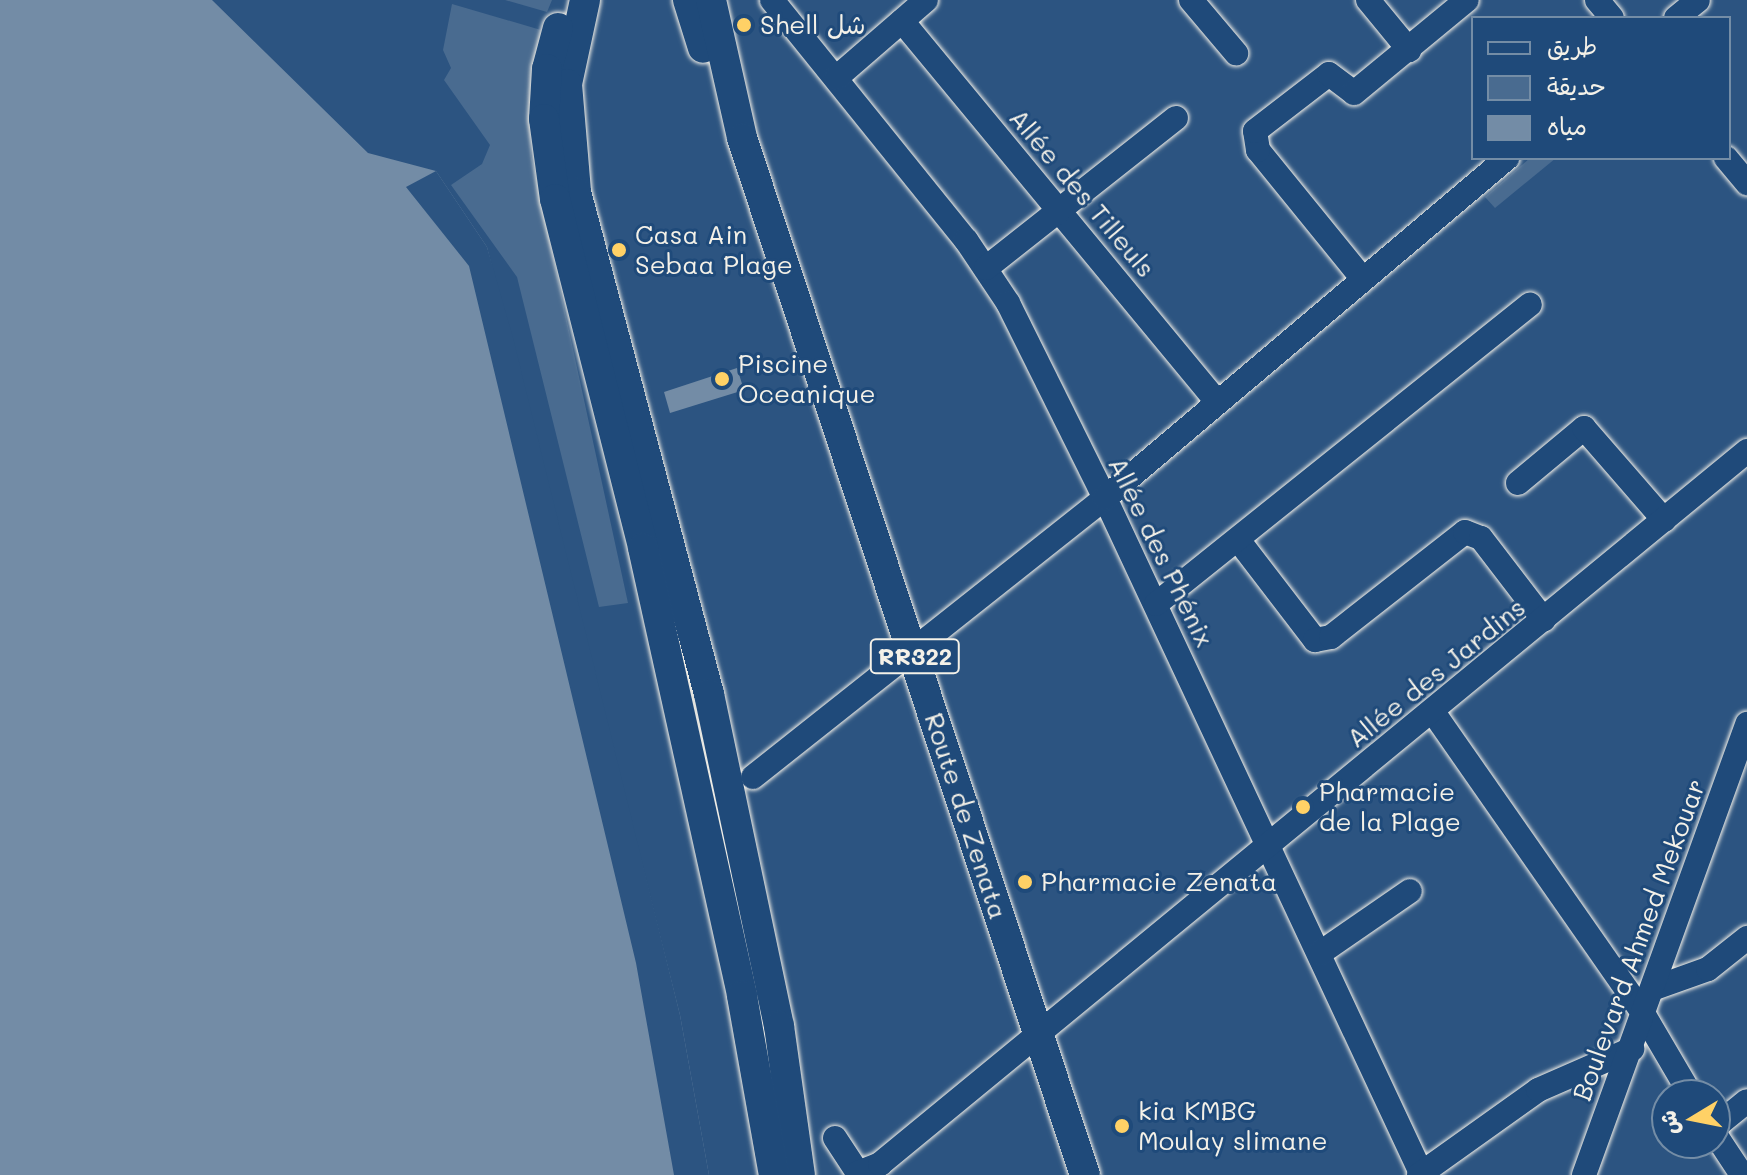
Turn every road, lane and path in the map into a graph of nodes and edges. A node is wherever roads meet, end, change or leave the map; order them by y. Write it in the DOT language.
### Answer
graph roads {
  1 [pos="568,0"];
  2 [pos="585,0"];
  3 [pos="688,0"];
  4 [pos="711,0"];
  5 [pos="772,0"];
  6 [pos="926,0"];
  7 [pos="1191,0"];
  8 [pos="1368,0"];
  9 [pos="1467,0"];
  10 [pos="1597,0"];
  11 [pos="1698,0"];
  12 [pos="1610,16"];
  13 [pos="1678,16"];
  14 [pos="902,21"];
  15 [pos="1409,50"];
  16 [pos="1236,53"];
  17 [pos="836,78"];
  18 [pos="1176,118"];
  19 [pos="742,138"];
  20 [pos="1505,160"];
  21 [pos="1728,160"];
  22 [pos="1747,183"];
  23 [pos="1060,210"];
  24 [pos="986,268"];
  25 [pos="1362,278"];
  26 [pos="1530,304"];
  27 [pos="1217,402"];
  28 [pos="1747,451"];
  29 [pos="1518,483"];
  30 [pos="1105,498"];
  31 [pos="1664,520"];
  32 [pos="1239,541"];
  33 [pos="1156,604"];
  34 [pos="1544,620"];
  35 [pos="913,650"];
  36 [pos="1433,712"];
  37 [pos="1747,724"];
  38 [pos="753,777"];
  39 [pos="1269,845"];
  40 [pos="1410,891"];
  41 [pos="1747,938"];
  42 [pos="1320,953"];
  43 [pos="1652,989"];
  44 [pos="1644,1015"];
  45 [pos="1037,1037"];
  46 [pos="1632,1049"];
  47 [pos="1682,1079"];
  48 [pos="1747,1101"];
  49 [pos="1731,1114"];
  50 [pos="835,1138"];
  51 [pos="1731,1158"];
  52 [pos="1421,1174"];
  53 [pos="774,1175"];
  54 [pos="800,1175"];
  55 [pos="1085,1175"];
  56 [pos="1584,1175"];
  57 [pos="1742,1175"];
  1 -- 53 [label="main road"];
  2 -- 54 [label="main road"];
  3 -- 19 [label="main road, Route de Zenata / RR322"];
  4 -- 19 [label="main road, Route de Zenata / RR322"];
  5 -- 17 [label="street, Allée des Phénix"];
  6 -- 14 [label="street"];
  7 -- 16 [label="street"];
  8 -- 15 [label="street"];
  9 -- 15 [label="street"];
  10 -- 12 [label="street"];
  11 -- 13 [label="street"];
  14 -- 17 [label="street"];
  14 -- 23 [label="street, Allée des Tilleuls"];
  15 -- 25 [label="street"];
  17 -- 24 [label="street, Allée des Phénix"];
  18 -- 23 [label="street"];
  19 -- 35 [label="main road, Route de Zenata / RR322"];
  20 -- 25 [label="street"];
  21 -- 22 [label="street"];
  23 -- 24 [label="street"];
  23 -- 27 [label="street, Allée des Tilleuls"];
  24 -- 30 [label="street, Allée des Phénix"];
  25 -- 27 [label="street"];
  26 -- 32 [label="street"];
  27 -- 30 [label="street"];
  28 -- 31 [label="street, Allée des Jardins"];
  29 -- 31 [label="street"];
  30 -- 33 [label="street, Allée des Phénix"];
  30 -- 35 [label="street"];
  31 -- 34 [label="street, Allée des Jardins"];
  32 -- 33 [label="street"];
  32 -- 34 [label="street"];
  33 -- 39 [label="street, Allée des Phénix"];
  34 -- 36 [label="street, Allée des Jardins"];
  35 -- 38 [label="street"];
  35 -- 45 [label="main road, Route de Zenata / RR322"];
  36 -- 39 [label="street, Allée des Jardins"];
  36 -- 44 [label="street"];
  37 -- 43 [label="street, Boulevard Ahmed Mekouar"];
  39 -- 42 [label="street, Allée des Phénix"];
  39 -- 45 [label="street, Allée des Jardins"];
  40 -- 42 [label="street"];
  41 -- 43 [label="street"];
  42 -- 52 [label="street, Allée des Phénix"];
  43 -- 44 [label="street, Boulevard Ahmed Mekouar"];
  44 -- 46 [label="street, Boulevard Ahmed Mekouar"];
  44 -- 47 [label="street"];
  45 -- 50 [label="street, Allée des Jardins"];
  45 -- 55 [label="main road, Route de Zenata / RR322"];
  46 -- 52 [label="street"];
  46 -- 56 [label="street, Boulevard Ahmed Mekouar"];
  48 -- 49 [label="street"];
  51 -- 57 [label="street"];
}
